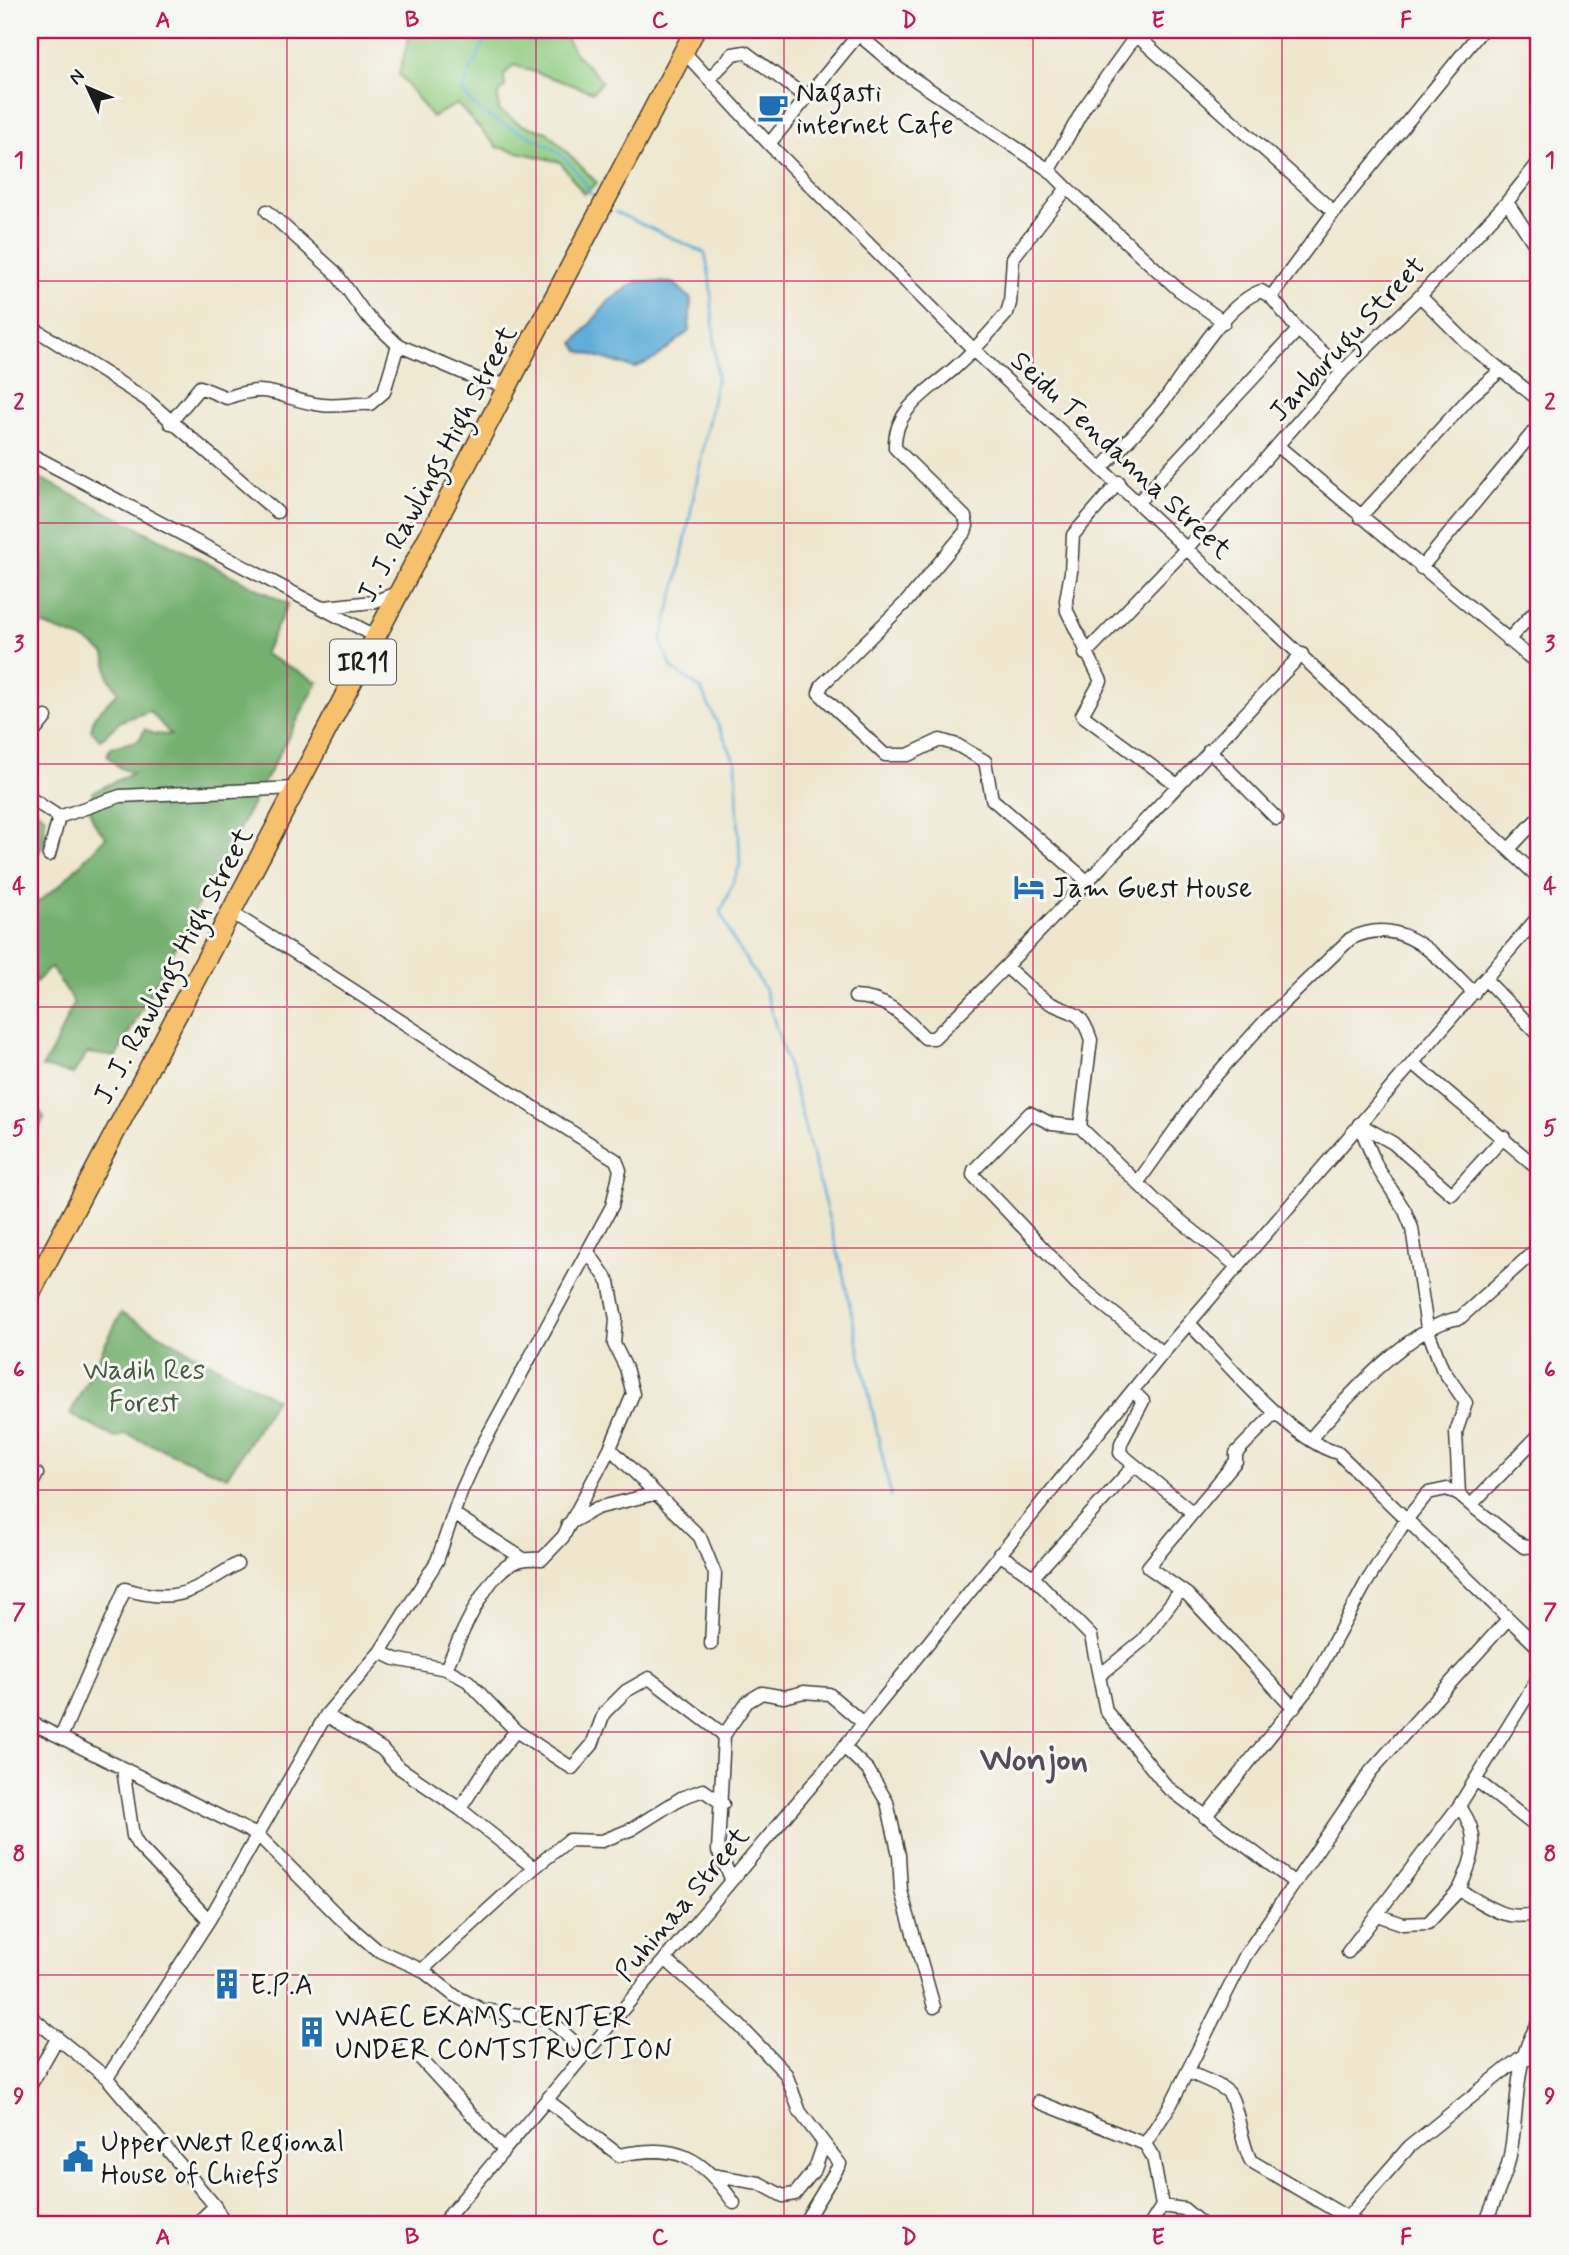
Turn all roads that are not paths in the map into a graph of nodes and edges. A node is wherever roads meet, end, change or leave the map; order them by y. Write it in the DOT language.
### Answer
graph roads {
  1 [pos="695,30"];
  2 [pos="1482,30"];
  3 [pos="861,32"];
  4 [pos="1138,33"];
  5 [pos="684,52"];
  6 [pos="709,79"];
  7 [pos="807,98"];
  8 [pos="769,144"];
  9 [pos="1539,162"];
  10 [pos="1049,170"];
  11 [pos="1067,188"];
  12 [pos="1507,202"];
  13 [pos="267,211"];
  14 [pos="1334,212"];
  15 [pos="1539,251"];
  16 [pos="1420,296"];
  17 [pos="1271,297"];
  18 [pos="1224,322"];
  19 [pos="30,326"];
  20 [pos="1298,330"];
  21 [pos="398,345"];
  22 [pos="974,350"];
  23 [pos="1343,371"];
  24 [pos="1500,371"];
  25 [pos="511,385"];
  26 [pos="1539,400"];
  27 [pos="170,423"];
  28 [pos="1539,425"];
  29 [pos="1278,446"];
  30 [pos="30,454"];
  31 [pos="1103,467"];
  32 [pos="1119,482"];
  33 [pos="1139,501"];
  34 [pos="277,512"];
  35 [pos="1360,517"];
  36 [pos="1188,548"];
  37 [pos="1421,568"];
  38 [pos="402,589"];
  39 [pos="325,607"];
  40 [pos="1539,607"];
  41 [pos="377,637"];
  42 [pos="1508,640"];
  43 [pos="1085,654"];
  44 [pos="1302,654"];
  45 [pos="1539,665"];
  46 [pos="46,717"];
  47 [pos="30,737"];
  48 [pos="1209,750"];
  49 [pos="1176,784"];
  50 [pos="296,788"];
  51 [pos="30,798"];
  52 [pos="59,817"];
  53 [pos="1539,817"];
  54 [pos="1277,819"];
  55 [pos="1509,849"];
  56 [pos="49,855"];
  57 [pos="1539,878"];
  58 [pos="1087,881"];
  59 [pos="232,913"];
  60 [pos="1539,916"];
  61 [pos="1007,968"];
  62 [pos="1485,979"];
  63 [pos="1474,993"];
  64 [pos="855,997"];
  65 [pos="1539,1035"];
  66 [pos="1413,1063"];
  67 [pos="1359,1124"];
  68 [pos="1080,1127"];
  69 [pos="1504,1137"];
  70 [pos="1539,1169"];
  71 [pos="1138,1182"];
  72 [pos="1539,1247"];
  73 [pos="587,1252"];
  74 [pos="1238,1267"];
  75 [pos="30,1294"];
  76 [pos="1189,1323"];
  77 [pos="1427,1328"];
  78 [pos="1163,1353"];
  79 [pos="1134,1392"];
  80 [pos="1276,1412"];
  81 [pos="1539,1436"];
  82 [pos="1311,1438"];
  83 [pos="610,1448"];
  84 [pos="1134,1466"];
  85 [pos="37,1475"];
  86 [pos="30,1488"];
  87 [pos="654,1493"];
  88 [pos="1459,1495"];
  89 [pos="1472,1505"];
  90 [pos="1193,1513"];
  91 [pos="454,1514"];
  92 [pos="1406,1520"];
  93 [pos="567,1524"];
  94 [pos="1539,1546"];
  95 [pos="999,1554"];
  96 [pos="522,1558"];
  97 [pos="237,1564"];
  98 [pos="1033,1577"];
  99 [pos="1181,1590"];
  100 [pos="1508,1619"];
  101 [pos="711,1644"];
  102 [pos="1539,1648"];
  103 [pos="380,1652"];
  104 [pos="446,1669"];
  105 [pos="1100,1675"];
  106 [pos="1539,1677"];
  107 [pos="1294,1708"];
  108 [pos="326,1715"];
  109 [pos="30,1722"];
  110 [pos="863,1723"];
  111 [pos="516,1731"];
  112 [pos="724,1735"];
  113 [pos="61,1737"];
  114 [pos="844,1747"];
  115 [pos="123,1769"];
  116 [pos="1476,1780"];
  117 [pos="723,1804"];
  118 [pos="1459,1806"];
  119 [pos="460,1808"];
  120 [pos="1205,1817"];
  121 [pos="1539,1829"];
  122 [pos="259,1836"];
  123 [pos="534,1868"];
  124 [pos="732,1880"];
  125 [pos="1295,1883"];
  126 [pos="1459,1890"];
  127 [pos="1539,1912"];
  128 [pos="1377,1915"];
  129 [pos="209,1920"];
  130 [pos="1348,1952"];
  131 [pos="665,1959"];
  132 [pos="422,1970"];
  133 [pos="934,2007"];
  134 [pos="30,2016"];
  135 [pos="1539,2023"];
  136 [pos="58,2037"];
  137 [pos="408,2045"];
  138 [pos="587,2054"];
  139 [pos="1521,2057"];
  140 [pos="1539,2060"];
  141 [pos="44,2062"];
  142 [pos="30,2063"];
  143 [pos="1188,2072"];
  144 [pos="107,2078"];
  145 [pos="30,2085"];
  146 [pos="547,2100"];
  147 [pos="1039,2102"];
  148 [pos="1145,2144"];
  149 [pos="823,2146"];
  150 [pos="504,2150"];
  151 [pos="711,2175"];
  152 [pos="734,2203"];
  153 [pos="215,2206"];
  154 [pos="1162,2206"];
  155 [pos="1348,2217"];
  156 [pos="195,2225"];
  157 [pos="225,2225"];
  158 [pos="441,2225"];
  159 [pos="803,2225"];
  160 [pos="1150,2225"];
  161 [pos="1203,2225"];
  162 [pos="1360,2225"];
  163 [pos="1485,2225"];
  1 -- 5 [label="main road, J. J. Rawlings High Street / IR11"];
  2 -- 14 [label="street"];
  3 -- 7 [label="street"];
  3 -- 10 [label="street"];
  4 -- 10 [label="street"];
  4 -- 14 [label="street"];
  5 -- 6 [label="street, Seidu Tendanna Street"];
  5 -- 25 [label="main road, J. J. Rawlings High Street / IR11"];
  6 -- 7 [label="street"];
  6 -- 8 [label="street, Seidu Tendanna Street"];
  7 -- 8 [label="street"];
  8 -- 22 [label="street, Seidu Tendanna Street"];
  9 -- 12 [label="street, Janburugu Street"];
  10 -- 11 [label="street"];
  11 -- 18 [label="street"];
  11 -- 22 [label="street"];
  12 -- 15 [label="street"];
  12 -- 16 [label="street, Janburugu Street"];
  13 -- 21 [label="street"];
  14 -- 17 [label="street"];
  16 -- 23 [label="street, Janburugu Street"];
  16 -- 24 [label="street"];
  17 -- 18 [label="street"];
  17 -- 20 [label="street"];
  18 -- 31 [label="street"];
  19 -- 27 [label="street"];
  20 -- 23 [label="street"];
  20 -- 33 [label="street"];
  21 -- 25 [label="street"];
  21 -- 27 [label="street"];
  22 -- 31 [label="street, Seidu Tendanna Street"];
  22 -- 58 [label="street"];
  23 -- 29 [label="street, Janburugu Street"];
  24 -- 26 [label="street"];
  24 -- 35 [label="street"];
  25 -- 38 [label="main road, J. J. Rawlings High Street / IR11"];
  27 -- 34 [label="street"];
  28 -- 37 [label="street"];
  29 -- 35 [label="street"];
  29 -- 36 [label="street, Janburugu Street"];
  30 -- 39 [label="street"];
  31 -- 32 [label="street, Seidu Tendanna Street"];
  32 -- 33 [label="street, Seidu Tendanna Street"];
  32 -- 43 [label="street"];
  33 -- 36 [label="street, Seidu Tendanna Street"];
  35 -- 37 [label="street"];
  36 -- 43 [label="street, Janburugu Street"];
  36 -- 44 [label="street, Seidu Tendanna Street"];
  37 -- 42 [label="street"];
  38 -- 39 [label="street"];
  38 -- 41 [label="main road, J. J. Rawlings High Street / IR11"];
  39 -- 41 [label="street"];
  40 -- 42 [label="street"];
  41 -- 50 [label="main road, J. J. Rawlings High Street / IR11"];
  42 -- 45 [label="street"];
  43 -- 49 [label="street"];
  44 -- 48 [label="street"];
  44 -- 55 [label="street, Seidu Tendanna Street"];
  46 -- 47 [label="street"];
  48 -- 49 [label="street"];
  48 -- 54 [label="street"];
  49 -- 58 [label="street"];
  50 -- 52 [label="street"];
  50 -- 59 [label="main road, J. J. Rawlings High Street / IR11"];
  51 -- 52 [label="street"];
  52 -- 56 [label="street"];
  53 -- 55 [label="street"];
  55 -- 57 [label="street, Seidu Tendanna Street"];
  58 -- 61 [label="street"];
  59 -- 73 [label="street"];
  59 -- 75 [label="main road, J. J. Rawlings High Street / IR11"];
  60 -- 62 [label="street, Puhinaa Street"];
  61 -- 64 [label="street"];
  61 -- 68 [label="street"];
  62 -- 63 [label="street, Puhinaa Street"];
  62 -- 65 [label="street"];
  63 -- 66 [label="street, Puhinaa Street"];
  63 -- 71 [label="street"];
  66 -- 67 [label="street, Puhinaa Street"];
  66 -- 69 [label="street"];
  67 -- 69 [label="street"];
  67 -- 74 [label="street, Puhinaa Street"];
  67 -- 77 [label="street"];
  68 -- 71 [label="street"];
  68 -- 78 [label="street"];
  69 -- 70 [label="street"];
  71 -- 74 [label="street"];
  72 -- 77 [label="street"];
  73 -- 83 [label="street"];
  73 -- 91 [label="street"];
  74 -- 76 [label="street, Puhinaa Street"];
  76 -- 78 [label="street, Puhinaa Street"];
  76 -- 80 [label="street"];
  77 -- 82 [label="street"];
  77 -- 88 [label="street"];
  78 -- 79 [label="street, Puhinaa Street"];
  79 -- 84 [label="street"];
  79 -- 95 [label="street, Puhinaa Street"];
  80 -- 82 [label="street"];
  80 -- 90 [label="street"];
  81 -- 89 [label="street"];
  82 -- 92 [label="street"];
  83 -- 87 [label="street"];
  83 -- 93 [label="street"];
  84 -- 90 [label="street"];
  84 -- 98 [label="street"];
  85 -- 86 [label="street"];
  87 -- 93 [label="street"];
  87 -- 101 [label="street"];
  88 -- 89 [label="street"];
  88 -- 92 [label="street"];
  89 -- 94 [label="street"];
  90 -- 99 [label="street"];
  91 -- 96 [label="street"];
  91 -- 103 [label="street"];
  92 -- 100 [label="street"];
  92 -- 107 [label="street"];
  93 -- 96 [label="street"];
  95 -- 98 [label="street"];
  95 -- 110 [label="street, Puhinaa Street"];
  96 -- 104 [label="street"];
  97 -- 113 [label="street"];
  98 -- 105 [label="street"];
  99 -- 105 [label="street"];
  99 -- 107 [label="street"];
  100 -- 102 [label="street"];
  100 -- 125 [label="street"];
  103 -- 104 [label="street"];
  103 -- 108 [label="street"];
  104 -- 111 [label="street"];
  105 -- 120 [label="street"];
  106 -- 116 [label="street"];
  107 -- 120 [label="street"];
  108 -- 119 [label="street"];
  108 -- 122 [label="street"];
  109 -- 113 [label="street"];
  110 -- 112 [label="street"];
  110 -- 114 [label="street, Puhinaa Street"];
  111 -- 112 [label="street"];
  111 -- 119 [label="street"];
  112 -- 117 [label="street"];
  113 -- 115 [label="street"];
  114 -- 124 [label="street, Puhinaa Street"];
  114 -- 133 [label="street"];
  115 -- 122 [label="street"];
  115 -- 129 [label="street"];
  116 -- 118 [label="street"];
  116 -- 121 [label="street"];
  117 -- 123 [label="street"];
  117 -- 124 [label="street"];
  118 -- 126 [label="street"];
  118 -- 128 [label="street"];
  119 -- 123 [label="street"];
  120 -- 125 [label="street"];
  122 -- 129 [label="street"];
  122 -- 132 [label="street"];
  123 -- 132 [label="street"];
  124 -- 131 [label="street, Puhinaa Street"];
  125 -- 143 [label="street"];
  126 -- 127 [label="street"];
  126 -- 128 [label="street"];
  128 -- 130 [label="street"];
  129 -- 144 [label="street"];
  131 -- 138 [label="street, Puhinaa Street"];
  131 -- 149 [label="street"];
  132 -- 138 [label="street"];
  134 -- 136 [label="street"];
  135 -- 139 [label="street"];
  136 -- 141 [label="street"];
  136 -- 144 [label="street"];
  137 -- 150 [label="street"];
  138 -- 146 [label="street, Puhinaa Street"];
  139 -- 140 [label="street"];
  139 -- 155 [label="street"];
  139 -- 163 [label="street"];
  141 -- 142 [label="street"];
  141 -- 145 [label="street"];
  143 -- 148 [label="street"];
  143 -- 155 [label="street"];
  144 -- 153 [label="street"];
  146 -- 150 [label="street, Puhinaa Street"];
  146 -- 151 [label="street"];
  147 -- 148 [label="street"];
  148 -- 154 [label="street"];
  149 -- 151 [label="street"];
  149 -- 159 [label="street"];
  150 -- 158 [label="street, Puhinaa Street"];
  151 -- 152 [label="street"];
  153 -- 156 [label="street"];
  153 -- 157 [label="street"];
  154 -- 160 [label="street"];
  154 -- 161 [label="street"];
  155 -- 162 [label="street"];
}
